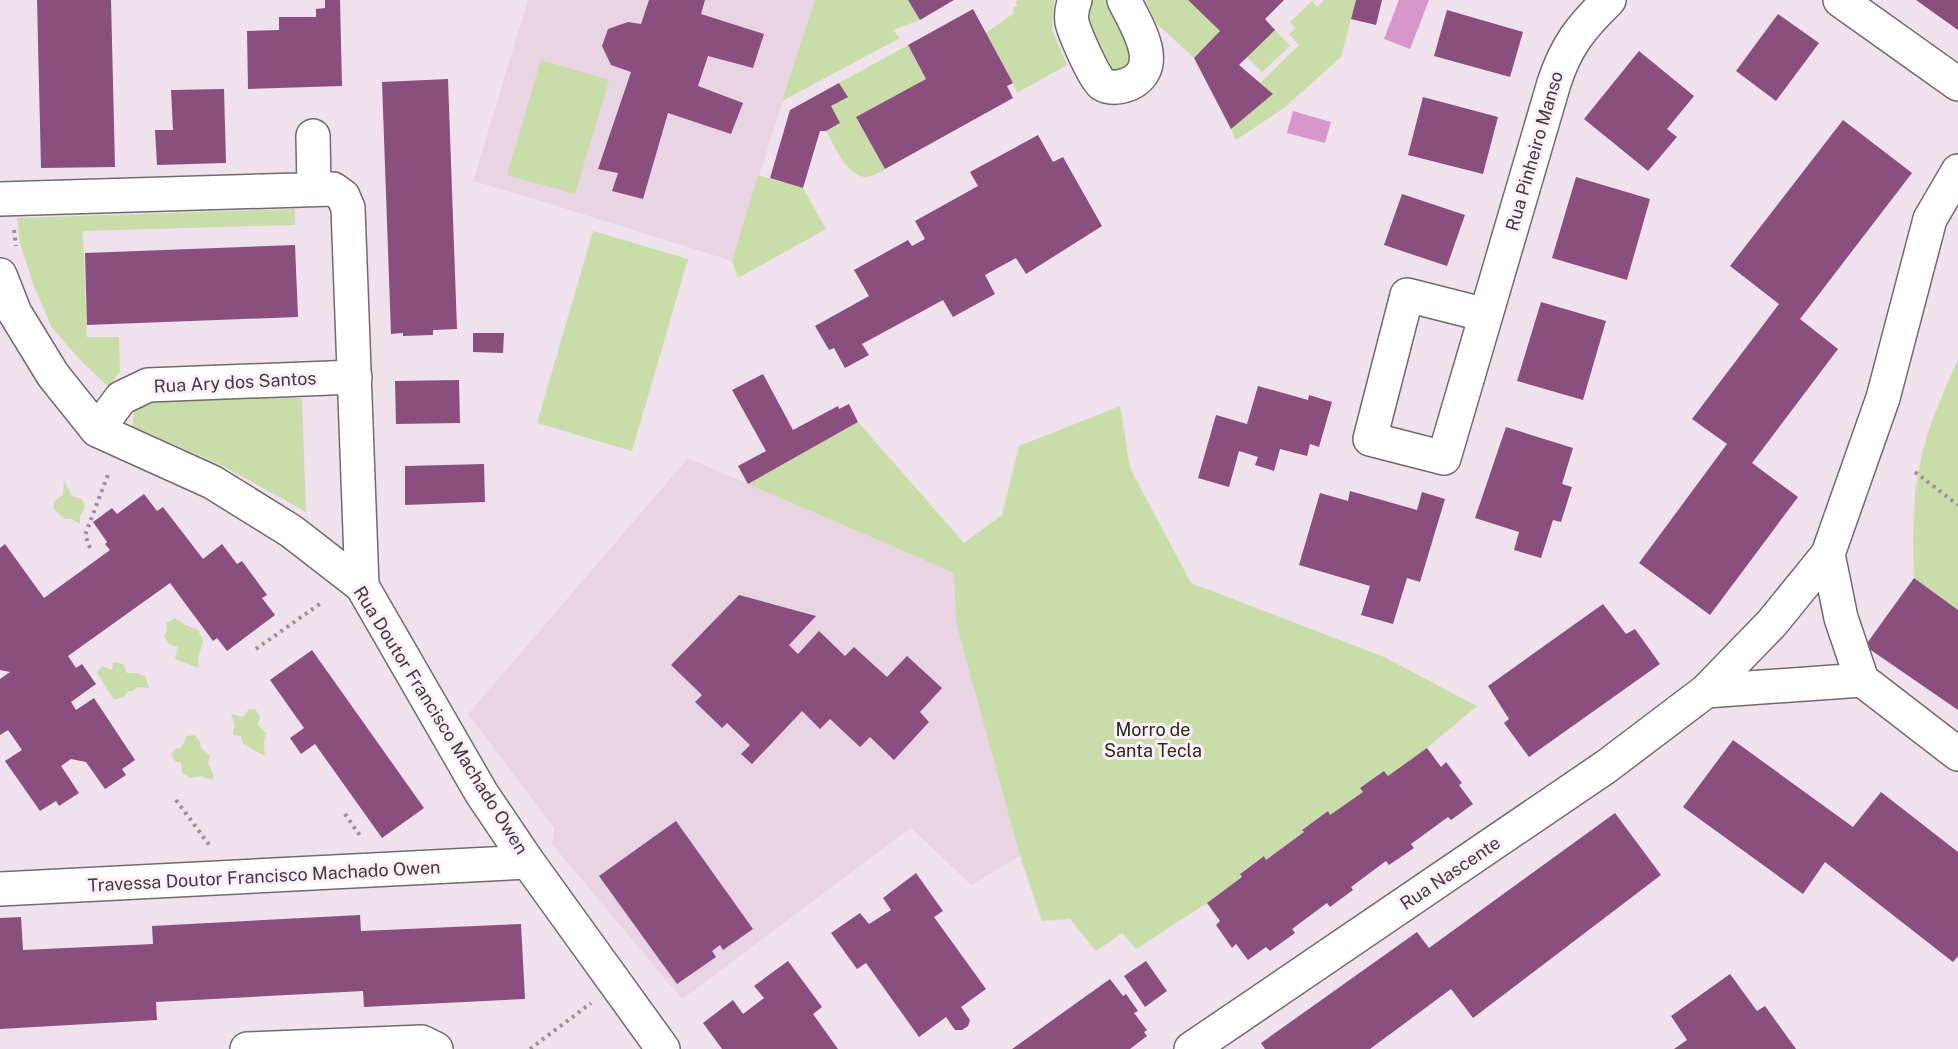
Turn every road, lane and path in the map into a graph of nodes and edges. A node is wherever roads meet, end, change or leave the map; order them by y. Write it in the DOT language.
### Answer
graph roads {
  1 [pos="1075,0"];
  2 [pos="1124,0"];
  3 [pos="1609,0"];
  4 [pos="1840,0"];
  5 [pos="1958,84"];
  6 [pos="314,136"];
  7 [pos="1958,171"];
  8 [pos="314,189"];
  9 [pos="0,199"];
  10 [pos="0,274"];
  11 [pos="1486,315"];
  12 [pos="355,377"];
  13 [pos="97,430"];
  14 [pos="1915,472"];
  15 [pos="106,480"];
  16 [pos="1958,505"];
  17 [pos="90,548"];
  18 [pos="1828,554"];
  19 [pos="362,586"];
  20 [pos="321,603"];
  21 [pos="256,649"];
  22 [pos="1862,680"];
  23 [pos="1706,691"];
  24 [pos="1958,754"];
  25 [pos="176,800"];
  26 [pos="345,814"];
  27 [pos="364,841"];
  28 [pos="213,850"];
  29 [pos="528,862"];
  30 [pos="0,889"];
  31 [pos="594,1001"];
  32 [pos="1197,1047"];
  33 [pos="247,1049"];
  34 [pos="436,1049"];
  35 [pos="530,1049"];
  36 [pos="663,1049"];
  1 -- 2 [label="street"];
  3 -- 11 [label="street, Rua Pinheiro Manso"];
  4 -- 5 [label="street"];
  6 -- 8 [label="street"];
  7 -- 18 [label="street"];
  8 -- 9 [label="street"];
  8 -- 12 [label="street"];
  10 -- 13 [label="street, Rua Doutor Francisco Machado Owen"];
  11 -- 11 [label="street, Rua Pinheiro Manso"];
  12 -- 13 [label="street, Rua Ary dos Santos"];
  12 -- 19 [label="street"];
  13 -- 19 [label="street, Rua Doutor Francisco Machado Owen"];
  14 -- 16 [label="path"];
  15 -- 17 [label="path"];
  18 -- 22 [label="street"];
  18 -- 23 [label="street, Rua Nascente"];
  19 -- 29 [label="street, Rua Doutor Francisco Machado Owen"];
  20 -- 21 [label="path"];
  22 -- 23 [label="street"];
  22 -- 24 [label="street"];
  23 -- 32 [label="street, Rua Nascente"];
  25 -- 28 [label="path"];
  26 -- 27 [label="path"];
  29 -- 30 [label="street, Travessa Doutor Francisco Machado Owen"];
  29 -- 36 [label="street, Rua Doutor Francisco Machado Owen"];
  31 -- 35 [label="path"];
  33 -- 34 [label="street"];
}
